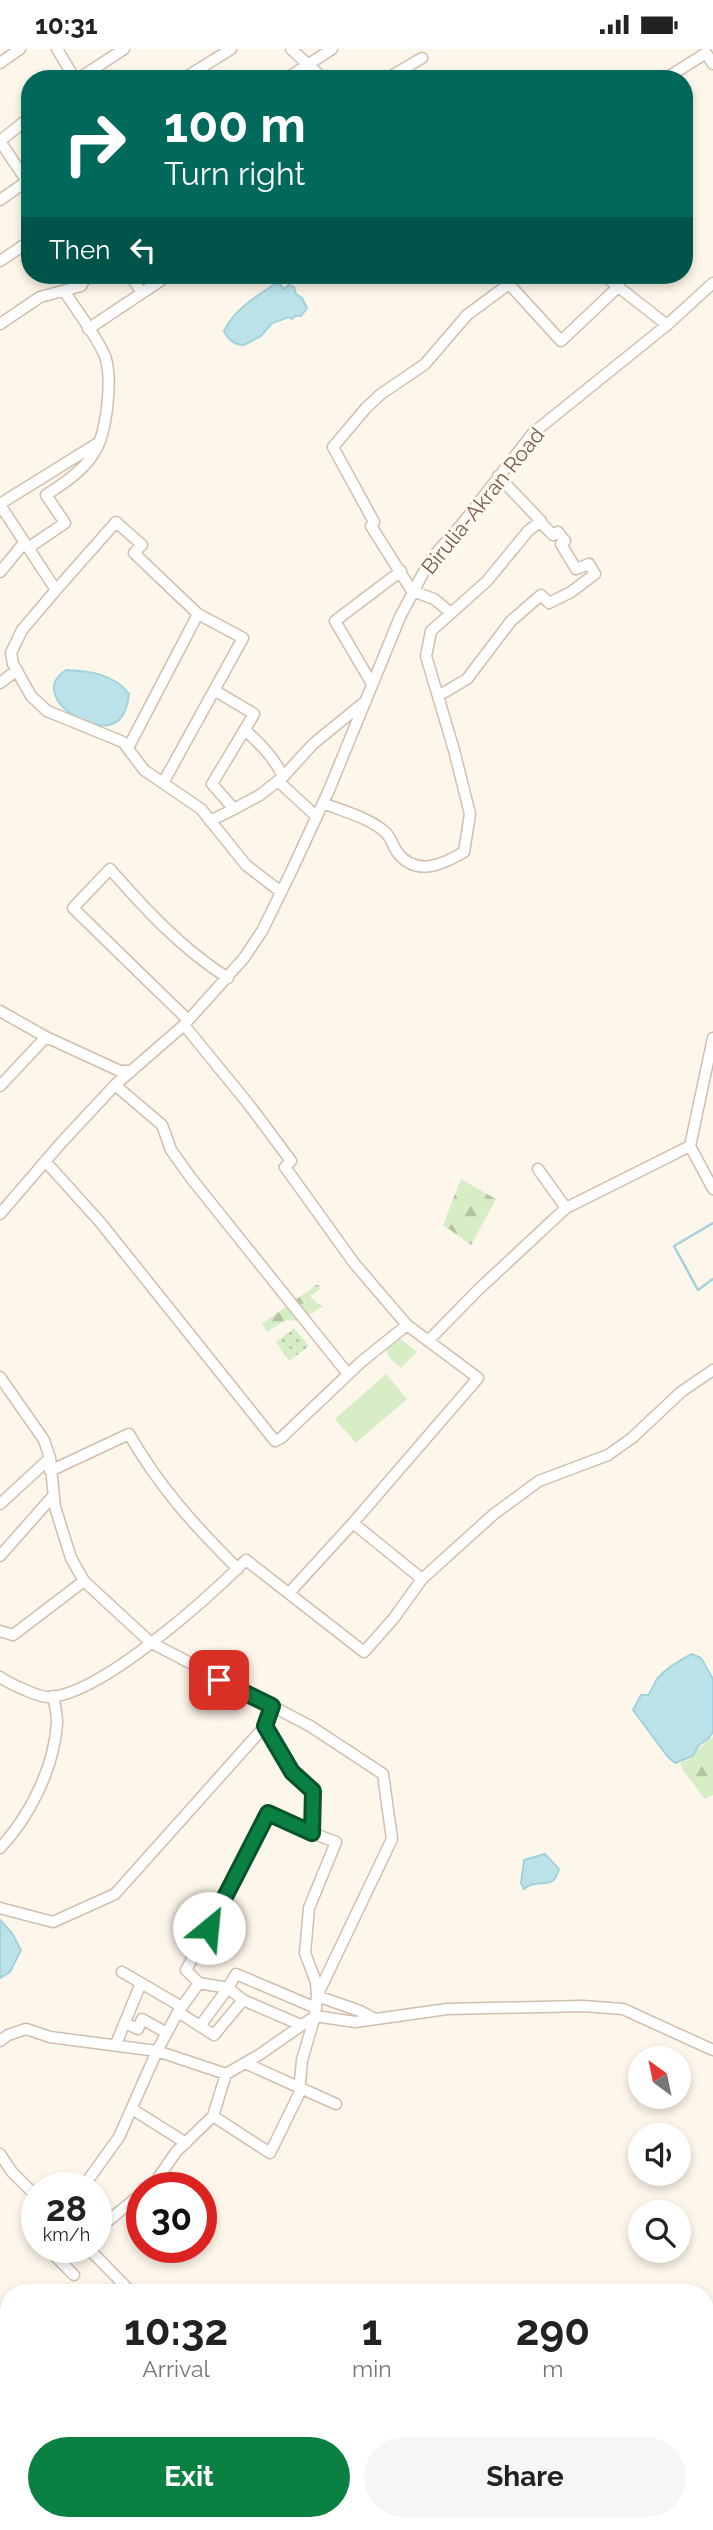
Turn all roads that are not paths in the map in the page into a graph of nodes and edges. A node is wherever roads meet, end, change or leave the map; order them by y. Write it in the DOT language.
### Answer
graph roads {
  1 [pos="20,49"];
  2 [pos="57,49"];
  3 [pos="124,49"];
  4 [pos="231,49"];
  5 [pos="291,49"];
  6 [pos="332,49"];
  7 [pos="710,52"];
  8 [pos="422,58"];
  9 [pos="0,63"];
  10 [pos="713,64"];
  11 [pos="308,65"];
  12 [pos="70,70"];
  13 [pos="90,70"];
  14 [pos="197,70"];
  15 [pos="300,70"];
  16 [pos="314,70"];
  17 [pos="401,70"];
  18 [pos="680,70"];
  19 [pos="21,124"];
  20 [pos="0,141"];
  21 [pos="21,171"];
  22 [pos="21,187"];
  23 [pos="0,200"];
  24 [pos="21,247"];
  25 [pos="0,261"];
  26 [pos="713,283"];
  27 [pos="82,284"];
  28 [pos="136,284"];
  29 [pos="156,284"];
  30 [pos="613,284"];
  31 [pos="618,288"];
  32 [pos="64,291"];
  33 [pos="142,293"];
  34 [pos="0,324"];
  35 [pos="667,325"];
  36 [pos="88,329"];
  37 [pos="98,443"];
  38 [pos="498,476"];
  39 [pos="0,504"];
  40 [pos="540,521"];
  41 [pos="26,545"];
  42 [pos="401,571"];
  43 [pos="0,572"];
  44 [pos="57,590"];
  45 [pos="412,591"];
  46 [pos="450,613"];
  47 [pos="198,614"];
  48 [pos="0,654"];
  49 [pos="15,667"];
  50 [pos="0,683"];
  51 [pos="372,684"];
  52 [pos="214,690"];
  53 [pos="438,696"];
  54 [pos="367,698"];
  55 [pos="244,730"];
  56 [pos="128,748"];
  57 [pos="300,758"];
  58 [pos="276,761"];
  59 [pos="281,779"];
  60 [pos="163,783"];
  61 [pos="323,803"];
  62 [pos="234,809"];
  63 [pos="316,816"];
  64 [pos="211,821"];
  65 [pos="281,892"];
  66 [pos="228,978"];
  67 [pos="0,1011"];
  68 [pos="186,1023"];
  69 [pos="46,1037"];
  70 [pos="713,1038"];
  71 [pos="130,1071"];
  72 [pos="116,1085"];
  73 [pos="0,1086"];
  74 [pos="690,1146"];
  75 [pos="45,1161"];
  76 [pos="538,1169"];
  77 [pos="713,1189"];
  78 [pos="566,1208"];
  79 [pos="1,1211"];
  80 [pos="407,1325"];
  81 [pos="429,1341"];
  82 [pos="713,1370"];
  83 [pos="348,1374"];
  84 [pos="0,1377"];
  85 [pos="50,1458"];
  86 [pos="50,1471"];
  87 [pos="53,1496"];
  88 [pos="0,1504"];
  89 [pos="353,1524"];
  90 [pos="0,1556"];
  91 [pos="238,1569"];
  92 [pos="422,1579"];
  93 [pos="84,1581"];
  94 [pos="289,1593"];
  95 [pos="0,1631"];
  96 [pos="150,1642"];
  97 [pos="0,1677"];
  98 [pos="53,1696"];
  99 [pos="272,1706"];
  100 [pos="265,1726"];
  101 [pos="312,1833"];
  102 [pos="0,1848"];
  103 [pos="0,1908"];
  104 [pos="122,1972"];
  105 [pos="141,1983"];
  106 [pos="199,1983"];
  107 [pos="228,1988"];
  108 [pos="317,1996"];
  109 [pos="243,2000"];
  110 [pos="180,2010"];
  111 [pos="315,2012"];
  112 [pos="376,2019"];
  113 [pos="125,2023"];
  114 [pos="301,2025"];
  115 [pos="200,2026"];
  116 [pos="167,2033"];
  117 [pos="0,2041"];
  118 [pos="116,2044"];
  119 [pos="713,2050"];
  120 [pos="158,2052"];
  121 [pos="245,2063"];
  122 [pos="226,2074"];
  123 [pos="300,2087"];
  124 [pos="336,2104"];
  125 [pos="132,2109"];
  126 [pos="213,2116"];
  127 [pos="186,2143"];
  128 [pos="0,2154"];
  129 [pos="94,2172"];
  130 [pos="162,2172"];
  131 [pos="21,2181"];
  132 [pos="126,2206"];
  133 [pos="112,2218"];
  134 [pos="62,2263"];
  135 [pos="103,2263"];
  136 [pos="74,2275"];
  137 [pos="123,2284"];
  1 -- 9 [label="street"];
  2 -- 12 [label="street"];
  3 -- 13 [label="street"];
  4 -- 14 [label="street"];
  5 -- 11 [label="street"];
  6 -- 11 [label="street"];
  7 -- 10 [label="street"];
  7 -- 18 [label="street"];
  8 -- 17 [label="street"];
  11 -- 15 [label="street"];
  11 -- 16 [label="street"];
  19 -- 20 [label="street"];
  20 -- 21 [label="street"];
  22 -- 23 [label="street"];
  24 -- 25 [label="street"];
  26 -- 35 [label="street, Birulia-Akran Road"];
  27 -- 32 [label="street"];
  28 -- 33 [label="street"];
  29 -- 33 [label="street"];
  30 -- 31 [label="street"];
  31 -- 35 [label="street"];
  31 -- 42 [label="street"];
  32 -- 34 [label="street"];
  32 -- 36 [label="street"];
  33 -- 36 [label="street"];
  35 -- 38 [label="street, Birulia-Akran Road"];
  36 -- 37 [label="street"];
  37 -- 39 [label="street"];
  37 -- 41 [label="street"];
  38 -- 40 [label="street"];
  38 -- 45 [label="street, Birulia-Akran Road"];
  39 -- 41 [label="street"];
  40 -- 46 [label="street"];
  40 -- 53 [label="street"];
  41 -- 43 [label="street"];
  41 -- 44 [label="street"];
  42 -- 45 [label="street"];
  42 -- 51 [label="street"];
  44 -- 47 [label="street"];
  44 -- 49 [label="street"];
  45 -- 46 [label="street"];
  45 -- 51 [label="street, Birulia-Akran Road"];
  46 -- 53 [label="street"];
  47 -- 52 [label="street"];
  47 -- 56 [label="street"];
  48 -- 49 [label="street"];
  49 -- 50 [label="street"];
  49 -- 56 [label="street"];
  51 -- 54 [label="street, Birulia-Akran Road"];
  52 -- 55 [label="street"];
  52 -- 60 [label="street"];
  53 -- 61 [label="street"];
  54 -- 57 [label="street"];
  54 -- 61 [label="street, Birulia-Akran Road"];
  55 -- 58 [label="street"];
  55 -- 62 [label="street"];
  56 -- 60 [label="street"];
  57 -- 58 [label="street"];
  57 -- 59 [label="street"];
  58 -- 59 [label="street"];
  59 -- 62 [label="street"];
  59 -- 63 [label="street"];
  60 -- 64 [label="street"];
  61 -- 63 [label="street, Birulia-Akran Road"];
  62 -- 64 [label="street"];
  63 -- 65 [label="street, Birulia-Akran Road"];
  64 -- 65 [label="street"];
  65 -- 66 [label="street, Birulia-Akran Road"];
  66 -- 68 [label="street, Birulia-Akran Road"];
  66 -- 68 [label="street"];
  67 -- 69 [label="street"];
  68 -- 71 [label="street, Birulia-Akran Road"];
  68 -- 80 [label="street"];
  69 -- 71 [label="street"];
  69 -- 73 [label="street"];
  70 -- 74 [label="street"];
  71 -- 72 [label="street, Birulia-Akran Road"];
  72 -- 75 [label="street, Birulia-Akran Road"];
  72 -- 83 [label="street"];
  74 -- 77 [label="street"];
  74 -- 78 [label="street"];
  75 -- 79 [label="street, Birulia-Akran Road"];
  75 -- 83 [label="street"];
  76 -- 78 [label="street"];
  78 -- 81 [label="street"];
  80 -- 81 [label="street"];
  80 -- 83 [label="street"];
  81 -- 89 [label="street"];
  82 -- 92 [label="street"];
  84 -- 85 [label="street"];
  85 -- 86 [label="street"];
  85 -- 88 [label="street"];
  86 -- 87 [label="street"];
  86 -- 91 [label="street"];
  87 -- 90 [label="street"];
  87 -- 93 [label="street"];
  89 -- 92 [label="street"];
  89 -- 94 [label="street"];
  91 -- 94 [label="street"];
  91 -- 96 [label="street"];
  92 -- 94 [label="street"];
  93 -- 95 [label="street"];
  93 -- 96 [label="street"];
  96 -- 98 [label="street"];
  96 -- 99 [label="street"];
  97 -- 98 [label="street"];
  98 -- 102 [label="street"];
  99 -- 100 [label="street"];
  99 -- 108 [label="street"];
  100 -- 101 [label="street"];
  100 -- 103 [label="street"];
  101 -- 106 [label="street"];
  101 -- 108 [label="street"];
  104 -- 105 [label="street"];
  105 -- 110 [label="street"];
  105 -- 113 [label="street"];
  106 -- 107 [label="street"];
  106 -- 110 [label="street"];
  107 -- 109 [label="street"];
  107 -- 111 [label="street"];
  107 -- 115 [label="street"];
  108 -- 111 [label="street"];
  108 -- 112 [label="street"];
  109 -- 114 [label="street"];
  109 -- 115 [label="street"];
  110 -- 115 [label="street"];
  110 -- 116 [label="street"];
  111 -- 112 [label="street"];
  111 -- 114 [label="street"];
  111 -- 123 [label="street"];
  112 -- 119 [label="street"];
  113 -- 116 [label="street"];
  113 -- 118 [label="street"];
  114 -- 121 [label="street"];
  116 -- 120 [label="street"];
  117 -- 118 [label="street"];
  118 -- 120 [label="street"];
  120 -- 122 [label="street"];
  120 -- 125 [label="street"];
  121 -- 122 [label="street"];
  121 -- 123 [label="street"];
  122 -- 126 [label="street"];
  123 -- 124 [label="street"];
  123 -- 126 [label="street"];
  125 -- 127 [label="street"];
  125 -- 129 [label="street"];
  126 -- 127 [label="street"];
  127 -- 130 [label="street"];
  128 -- 131 [label="street"];
  132 -- 133 [label="street"];
  134 -- 136 [label="street"];
  135 -- 137 [label="street"];
}
